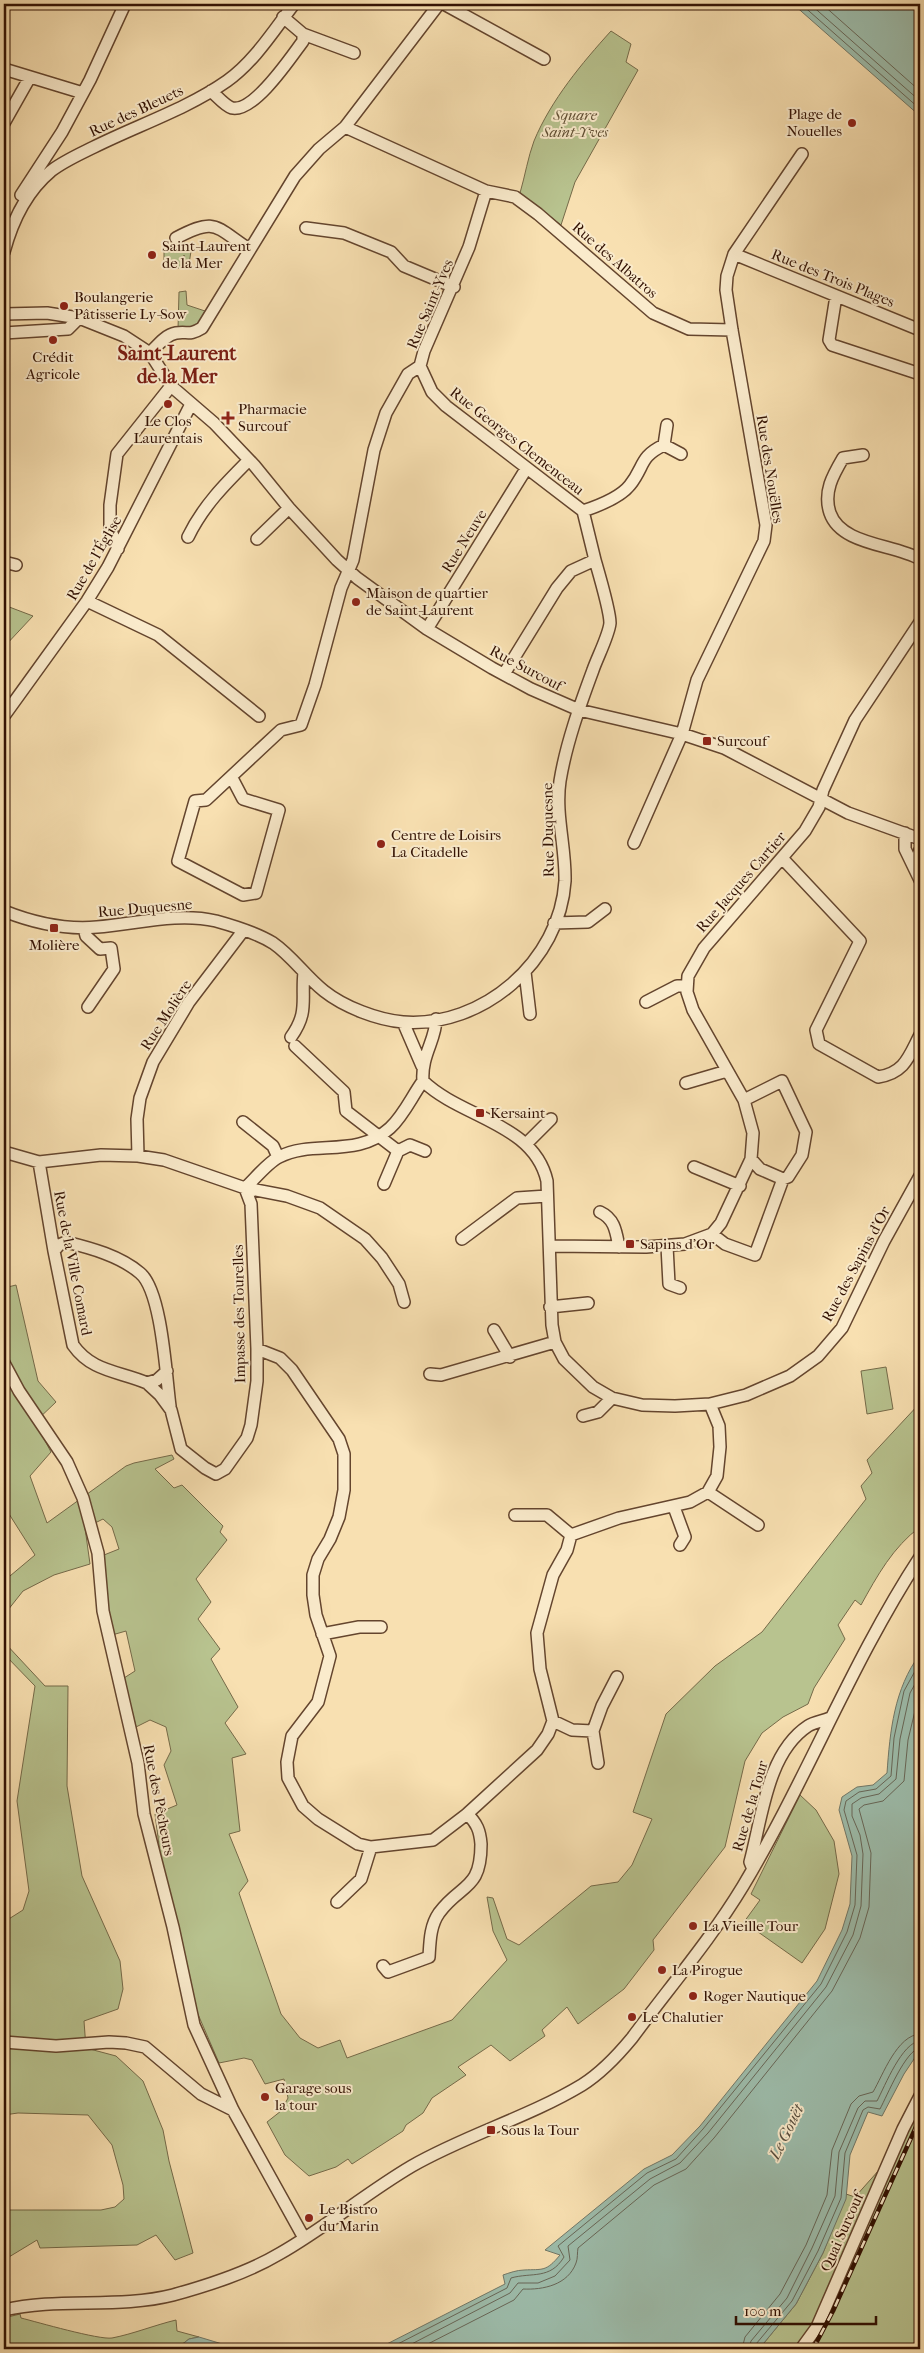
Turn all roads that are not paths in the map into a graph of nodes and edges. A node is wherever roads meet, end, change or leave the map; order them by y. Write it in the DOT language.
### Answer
graph roads {
  1 [pos="124,4"];
  2 [pos="294,4"];
  3 [pos="439,4"];
  4 [pos="444,4"];
  5 [pos="284,17"];
  6 [pos="302,34"];
  7 [pos="354,52"];
  8 [pos="544,59"];
  9 [pos="4,69"];
  10 [pos="30,77"];
  11 [pos="211,91"];
  12 [pos="83,93"];
  13 [pos="4,123"];
  14 [pos="344,127"];
  15 [pos="802,154"];
  16 [pos="486,191"];
  17 [pos="18,214"];
  18 [pos="306,228"];
  19 [pos="176,238"];
  20 [pos="249,249"];
  21 [pos="4,252"];
  22 [pos="734,254"];
  23 [pos="454,287"];
  24 [pos="836,296"];
  25 [pos="4,314"];
  26 [pos="79,318"];
  27 [pos="732,330"];
  28 [pos="920,330"];
  29 [pos="4,333"];
  30 [pos="150,352"];
  31 [pos="420,366"];
  32 [pos="920,374"];
  33 [pos="171,386"];
  34 [pos="191,404"];
  35 [pos="667,425"];
  36 [pos="664,445"];
  37 [pos="681,454"];
  38 [pos="863,455"];
  39 [pos="249,460"];
  40 [pos="526,469"];
  41 [pos="289,508"];
  42 [pos="583,512"];
  43 [pos="188,537"];
  44 [pos="257,539"];
  45 [pos="118,549"];
  46 [pos="920,558"];
  47 [pos="595,560"];
  48 [pos="4,562"];
  49 [pos="16,564"];
  50 [pos="349,570"];
  51 [pos="87,602"];
  52 [pos="920,622"];
  53 [pos="426,628"];
  54 [pos="504,674"];
  55 [pos="579,710"];
  56 [pos="4,716"];
  57 [pos="259,716"];
  58 [pos="682,734"];
  59 [pos="232,778"];
  60 [pos="821,798"];
  61 [pos="905,833"];
  62 [pos="920,838"];
  63 [pos="634,843"];
  64 [pos="920,850"];
  65 [pos="782,858"];
  66 [pos="918,876"];
  67 [pos="605,909"];
  68 [pos="4,911"];
  69 [pos="554,924"];
  70 [pos="84,928"];
  71 [pos="243,931"];
  72 [pos="304,972"];
  73 [pos="525,972"];
  74 [pos="686,986"];
  75 [pos="646,1002"];
  76 [pos="88,1007"];
  77 [pos="530,1014"];
  78 [pos="436,1019"];
  79 [pos="403,1022"];
  80 [pos="920,1035"];
  81 [pos="422,1066"];
  82 [pos="728,1070"];
  83 [pos="423,1081"];
  84 [pos="686,1083"];
  85 [pos="744,1100"];
  86 [pos="551,1119"];
  87 [pos="243,1122"];
  88 [pos="377,1136"];
  89 [pos="527,1144"];
  90 [pos="398,1151"];
  91 [pos="425,1151"];
  92 [pos="4,1152"];
  93 [pos="138,1156"];
  94 [pos="278,1157"];
  95 [pos="751,1159"];
  96 [pos="40,1162"];
  97 [pos="694,1167"];
  98 [pos="920,1176"];
  99 [pos="783,1179"];
  100 [pos="384,1184"];
  101 [pos="740,1186"];
  102 [pos="245,1188"];
  103 [pos="547,1196"];
  104 [pos="600,1212"];
  105 [pos="48,1218"];
  106 [pos="712,1234"];
  107 [pos="462,1239"];
  108 [pos="66,1242"];
  109 [pos="550,1246"];
  110 [pos="667,1246"];
  111 [pos="619,1247"];
  112 [pos="54,1251"];
  113 [pos="680,1288"];
  114 [pos="404,1302"];
  115 [pos="588,1303"];
  116 [pos="550,1307"];
  117 [pos="494,1330"];
  118 [pos="555,1342"];
  119 [pos="257,1349"];
  120 [pos="510,1357"];
  121 [pos="4,1364"];
  122 [pos="167,1371"];
  123 [pos="430,1374"];
  124 [pos="147,1382"];
  125 [pos="612,1398"];
  126 [pos="710,1404"];
  127 [pos="171,1410"];
  128 [pos="583,1416"];
  129 [pos="181,1449"];
  130 [pos="708,1492"];
  131 [pos="674,1507"];
  132 [pos="514,1515"];
  133 [pos="758,1525"];
  134 [pos="571,1535"];
  135 [pos="680,1545"];
  136 [pos="920,1557"];
  137 [pos="381,1627"];
  138 [pos="322,1634"];
  139 [pos="617,1677"];
  140 [pos="830,1718"];
  141 [pos="553,1721"];
  142 [pos="593,1731"];
  143 [pos="598,1763"];
  144 [pos="467,1814"];
  145 [pos="371,1847"];
  146 [pos="753,1868"];
  147 [pos="337,1902"];
  148 [pos="383,1966"];
  149 [pos="4,2042"];
  150 [pos="920,2096"];
  151 [pos="234,2110"];
  152 [pos="304,2238"];
  153 [pos="4,2310"];
  154 [pos="801,2349"];
  1 -- 12 [label="street"];
  2 -- 5 [label="street, Rue des Bleuets"];
  3 -- 14 [label="street"];
  4 -- 8 [label="street"];
  5 -- 6 [label="street"];
  5 -- 11 [label="street, Rue des Bleuets"];
  6 -- 7 [label="street"];
  6 -- 11 [label="street"];
  9 -- 10 [label="street"];
  10 -- 12 [label="street"];
  10 -- 13 [label="street"];
  11 -- 17 [label="street, Rue des Bleuets"];
  12 -- 17 [label="street"];
  14 -- 16 [label="street"];
  14 -- 20 [label="street"];
  15 -- 22 [label="street, Rue des Nouëlles"];
  16 -- 23 [label="street, Rue Saint-Yves"];
  16 -- 27 [label="street, Rue des Albatros"];
  17 -- 21 [label="street, Rue des Bleuets"];
  18 -- 23 [label="street"];
  19 -- 20 [label="street"];
  20 -- 30 [label="street"];
  22 -- 24 [label="street, Rue des Trois Plages"];
  22 -- 27 [label="street, Rue des Nouëlles"];
  23 -- 31 [label="street, Rue Saint-Yves"];
  24 -- 28 [label="street, Rue des Trois Plages"];
  24 -- 32 [label="street"];
  25 -- 26 [label="street"];
  26 -- 29 [label="street"];
  26 -- 30 [label="street"];
  27 -- 58 [label="street, Rue des Nouëlles"];
  30 -- 33 [label="street, Rue Surcouf"];
  31 -- 40 [label="street, Rue Georges Clemenceau"];
  31 -- 50 [label="street, Rue Saint-Yves"];
  33 -- 34 [label="street, Rue Surcouf"];
  33 -- 45 [label="street"];
  34 -- 39 [label="street, Rue Surcouf"];
  34 -- 45 [label="street, Rue de l'Église"];
  35 -- 36 [label="street"];
  36 -- 37 [label="street"];
  36 -- 42 [label="street"];
  38 -- 46 [label="street"];
  39 -- 41 [label="street, Rue Surcouf"];
  39 -- 43 [label="street"];
  40 -- 42 [label="street, Rue Georges Clemenceau"];
  40 -- 53 [label="street, Rue Neuve"];
  41 -- 44 [label="street"];
  41 -- 50 [label="street, Rue Surcouf"];
  42 -- 47 [label="street, Rue Duquesne"];
  45 -- 51 [label="street, Rue de l'Église"];
  47 -- 54 [label="street"];
  47 -- 55 [label="street, Rue Duquesne"];
  48 -- 49 [label="street"];
  50 -- 53 [label="street, Rue Surcouf"];
  50 -- 59 [label="street, Rue Saint-Yves"];
  51 -- 56 [label="street, Rue de l'Église"];
  51 -- 57 [label="street"];
  52 -- 60 [label="street, Rue Jacques Cartier"];
  53 -- 54 [label="street, Rue Surcouf"];
  54 -- 55 [label="street, Rue Surcouf"];
  55 -- 58 [label="street, Rue Surcouf"];
  55 -- 69 [label="street, Rue Duquesne"];
  58 -- 60 [label="street, Rue Surcouf"];
  58 -- 63 [label="street, Rue des Nouëlles"];
  59 -- 59 [label="street"];
  60 -- 61 [label="street, Rue Surcouf"];
  60 -- 65 [label="street, Rue Jacques Cartier"];
  61 -- 62 [label="street, Rue Surcouf"];
  61 -- 66 [label="street"];
  64 -- 66 [label="street"];
  65 -- 74 [label="street, Rue Jacques Cartier"];
  65 -- 80 [label="street"];
  67 -- 69 [label="street"];
  68 -- 70 [label="street, Rue Duquesne"];
  69 -- 73 [label="street, Rue Duquesne"];
  70 -- 71 [label="street, Rue Duquesne"];
  70 -- 76 [label="street, Rue Duquesne"];
  71 -- 72 [label="street, Rue Duquesne"];
  71 -- 93 [label="street, Rue Molière"];
  72 -- 79 [label="street, Rue Duquesne"];
  72 -- 88 [label="street"];
  73 -- 77 [label="street"];
  73 -- 78 [label="street, Rue Duquesne"];
  74 -- 75 [label="street"];
  74 -- 82 [label="street"];
  78 -- 79 [label="street, Rue Duquesne"];
  78 -- 81 [label="street"];
  79 -- 81 [label="street"];
  81 -- 83 [label="street"];
  82 -- 84 [label="street"];
  82 -- 85 [label="street"];
  83 -- 88 [label="street"];
  83 -- 89 [label="street, Rue des Sapins d'Or"];
  85 -- 95 [label="street"];
  85 -- 99 [label="street"];
  86 -- 89 [label="street"];
  87 -- 94 [label="street"];
  88 -- 90 [label="street"];
  88 -- 94 [label="street"];
  89 -- 103 [label="street, Rue des Sapins d'Or"];
  90 -- 91 [label="street"];
  90 -- 100 [label="street"];
  92 -- 96 [label="street"];
  93 -- 96 [label="street"];
  93 -- 102 [label="street"];
  94 -- 102 [label="street"];
  95 -- 99 [label="street"];
  95 -- 101 [label="street"];
  96 -- 105 [label="street, Rue de la Ville Comard"];
  97 -- 101 [label="street"];
  98 -- 126 [label="street, Rue des Sapins d'Or"];
  99 -- 106 [label="street"];
  101 -- 106 [label="street"];
  102 -- 114 [label="street"];
  102 -- 119 [label="street, Impasse des Tourelles"];
  103 -- 107 [label="street"];
  103 -- 109 [label="street, Rue des Sapins d'Or"];
  104 -- 111 [label="street"];
  105 -- 108 [label="street"];
  105 -- 112 [label="street, Rue de la Ville Comard"];
  106 -- 110 [label="street"];
  108 -- 112 [label="street"];
  108 -- 122 [label="street"];
  109 -- 111 [label="street"];
  109 -- 116 [label="street, Rue des Sapins d'Or"];
  110 -- 111 [label="street"];
  110 -- 113 [label="street"];
  112 -- 124 [label="street, Rue de la Ville Comard"];
  115 -- 116 [label="street"];
  116 -- 118 [label="street, Rue des Sapins d'Or"];
  117 -- 120 [label="street"];
  118 -- 120 [label="street"];
  118 -- 125 [label="street, Rue des Sapins d'Or"];
  119 -- 129 [label="street, Impasse des Tourelles"];
  119 -- 138 [label="street"];
  120 -- 123 [label="street"];
  121 -- 151 [label="street, Rue des Pêcheurs"];
  122 -- 124 [label="street"];
  122 -- 127 [label="street"];
  124 -- 127 [label="street, Rue de la Ville Comard"];
  125 -- 126 [label="street, Rue des Sapins d'Or"];
  125 -- 128 [label="street"];
  126 -- 130 [label="street"];
  127 -- 129 [label="street, Rue de la Ville Comard"];
  130 -- 131 [label="street"];
  130 -- 133 [label="street"];
  131 -- 134 [label="street"];
  131 -- 135 [label="street"];
  132 -- 134 [label="street"];
  134 -- 141 [label="street"];
  136 -- 140 [label="street"];
  137 -- 138 [label="street"];
  138 -- 145 [label="street"];
  139 -- 142 [label="street"];
  140 -- 146 [label="street"];
  140 -- 146 [label="street, Rue de la Tour"];
  141 -- 142 [label="street"];
  141 -- 144 [label="street"];
  142 -- 143 [label="street"];
  144 -- 145 [label="street"];
  144 -- 148 [label="street"];
  145 -- 147 [label="street"];
  146 -- 152 [label="street"];
  149 -- 151 [label="street"];
  150 -- 154 [label="street, Quai Surcouf"];
  151 -- 152 [label="street, Rue des Pêcheurs"];
  152 -- 153 [label="street"];
}
